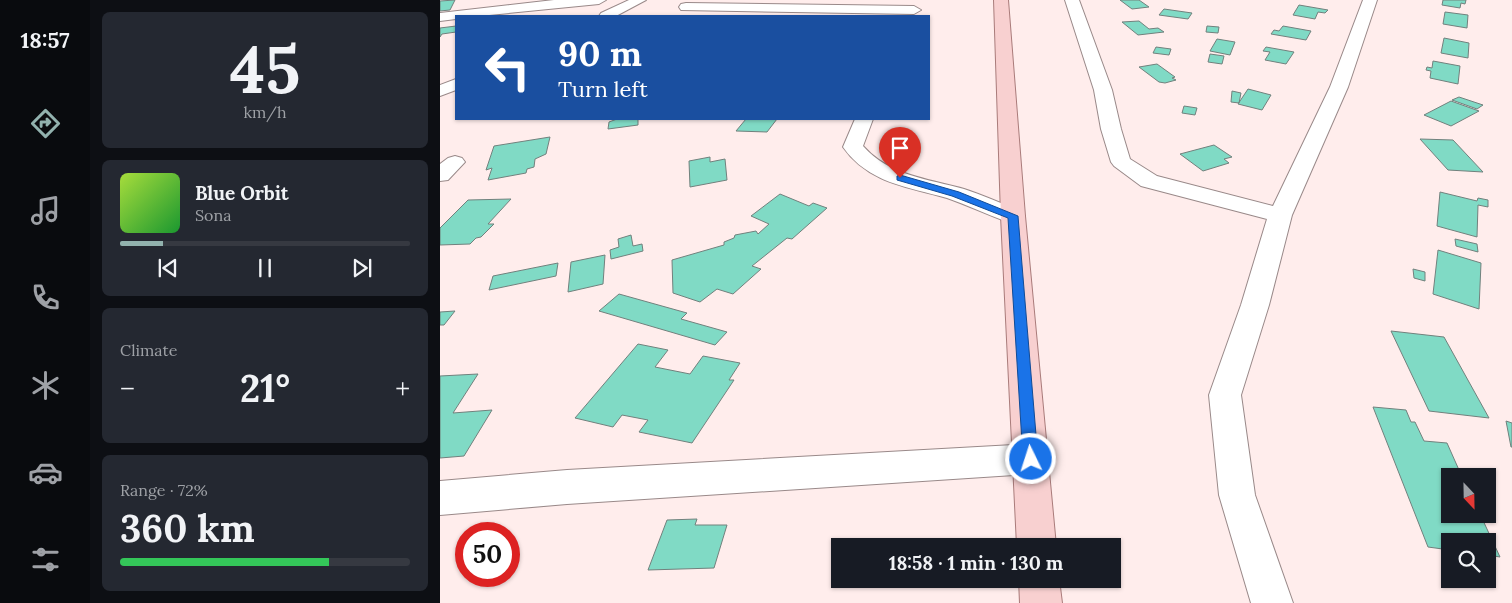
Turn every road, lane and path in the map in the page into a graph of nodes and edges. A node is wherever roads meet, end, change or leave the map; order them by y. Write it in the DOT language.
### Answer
graph roads {
  1 [pos="599,0"];
  2 [pos="638,0"];
  3 [pos="1001,0"];
  4 [pos="1072,0"];
  5 [pos="1370,0"];
  6 [pos="686,7"];
  7 [pos="915,9"];
  8 [pos="455,15"];
  9 [pos="456,15"];
  10 [pos="608,15"];
  11 [pos="440,17"];
  12 [pos="455,84"];
  13 [pos="440,91"];
  14 [pos="864,120"];
  15 [pos="1280,215"];
  16 [pos="1013,216"];
  17 [pos="1031,459"];
  18 [pos="440,498"];
  19 [pos="1036,538"];
  20 [pos="1040,588"];
  21 [pos="1041,603"];
  22 [pos="1272,603"];
  1 -- 9 [label="street"];
  2 -- 10 [label="street"];
  3 -- 16 [label="main road"];
  4 -- 15 [label="street"];
  5 -- 15 [label="street"];
  6 -- 7 [label="street"];
  8 -- 11 [label="street"];
  12 -- 13 [label="street"];
  14 -- 16 [label="street"];
  15 -- 22 [label="street"];
  16 -- 17 [label="main road"];
  17 -- 18 [label="street"];
  17 -- 19 [label="main road"];
  20 -- 21 [label="main road"];
}
